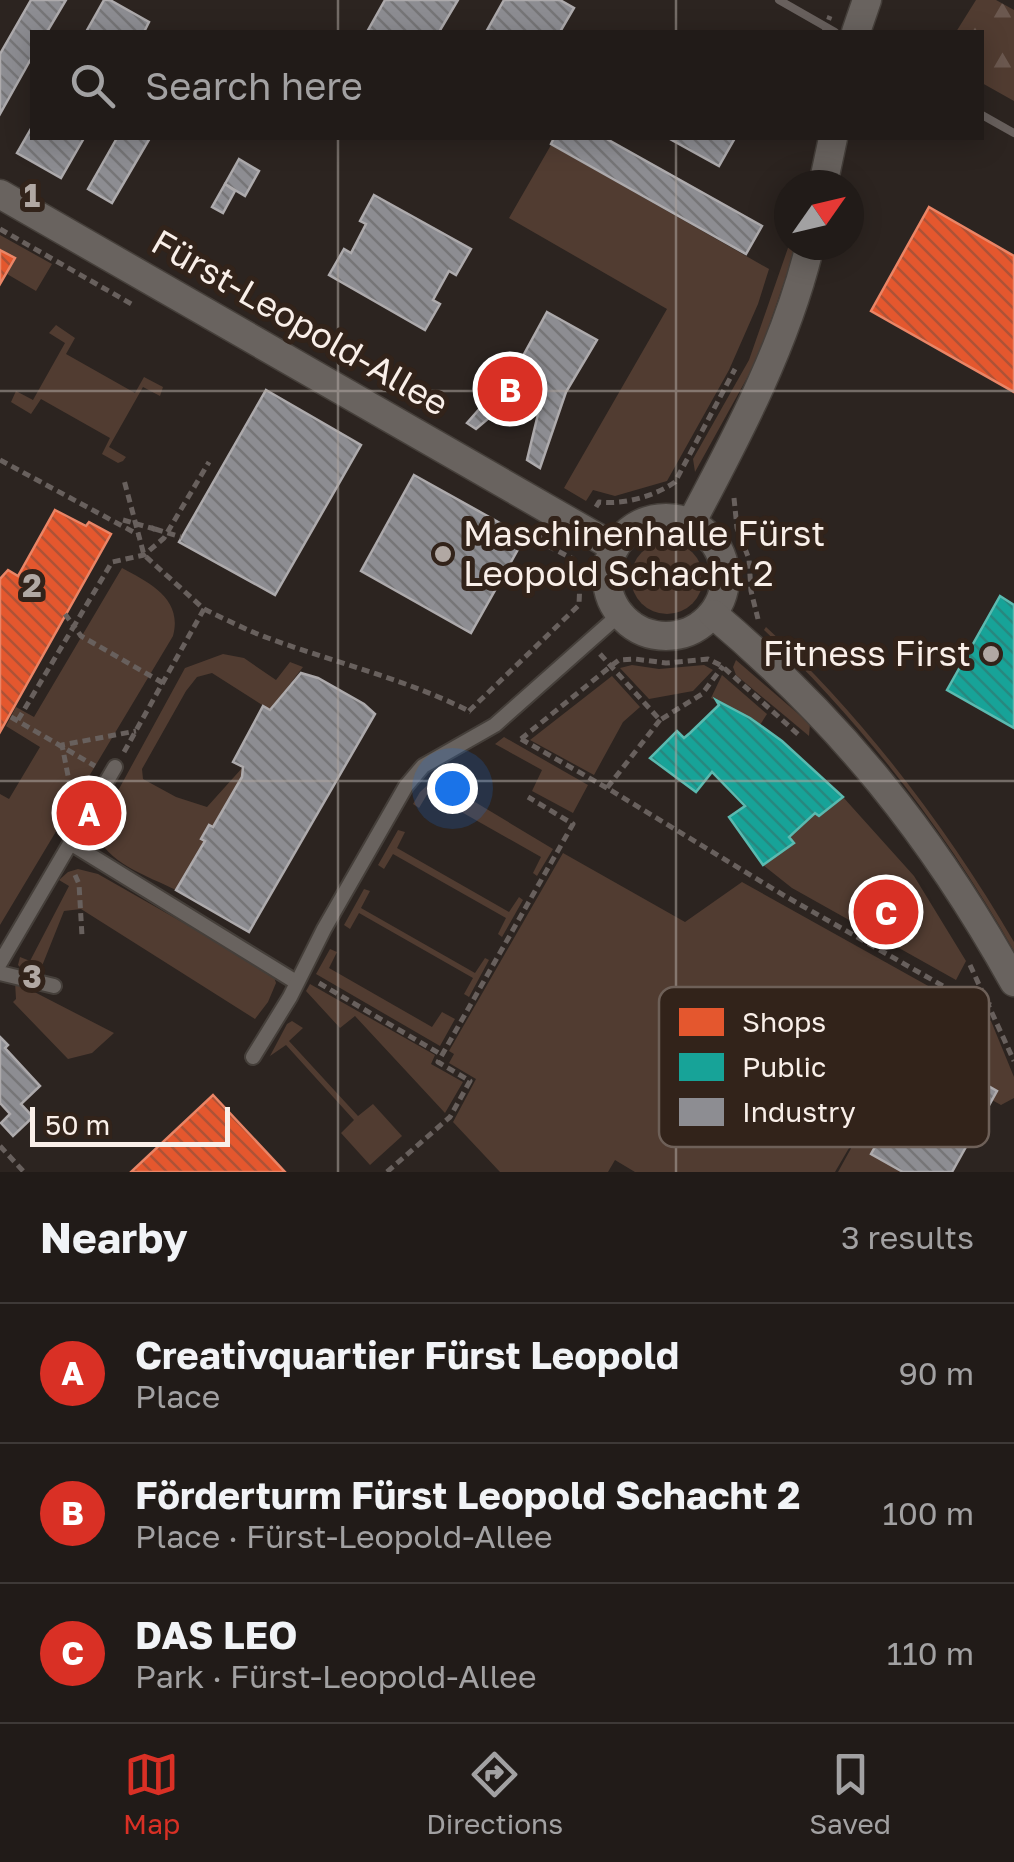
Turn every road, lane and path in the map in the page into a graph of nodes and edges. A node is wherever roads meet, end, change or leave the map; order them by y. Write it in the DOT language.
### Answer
graph roads {
  1 [pos="867,0"];
  2 [pos="857,30"];
  3 [pos="833,140"];
  4 [pos="826,170"];
  5 [pos="0,194"];
  6 [pos="806,260"];
  7 [pos="742,357"];
  8 [pos="0,460"];
  9 [pos="208,462"];
  10 [pos="124,480"];
  11 [pos="733,496"];
  12 [pos="595,509"];
  13 [pos="120,522"];
  14 [pos="691,523"];
  15 [pos="142,537"];
  16 [pos="181,538"];
  17 [pos="614,547"];
  18 [pos="144,555"];
  19 [pos="566,556"];
  20 [pos="204,609"];
  21 [pos="65,614"];
  22 [pos="620,614"];
  23 [pos="713,614"];
  24 [pos="760,624"];
  25 [pos="74,626"];
  26 [pos="611,666"];
  27 [pos="722,666"];
  28 [pos="162,683"];
  29 [pos="660,720"];
  30 [pos="136,731"];
  31 [pos="804,740"];
  32 [pos="62,745"];
  33 [pos="113,771"];
  34 [pos="607,788"];
  35 [pos="528,797"];
  36 [pos="89,813"];
  37 [pos="72,844"];
  38 [pos="78,884"];
  39 [pos="82,936"];
  40 [pos="964,954"];
  41 [pos="0,962"];
  42 [pos="0,973"];
  43 [pos="299,977"];
  44 [pos="1014,982"];
  45 [pos="54,986"];
  46 [pos="949,987"];
  47 [pos="982,987"];
  48 [pos="989,1000"];
  49 [pos="991,1004"];
  50 [pos="442,1055"];
  51 [pos="253,1057"];
  52 [pos="1014,1061"];
  53 [pos="0,1146"];
  54 [pos="24,1172"];
  55 [pos="387,1172"];
  1 -- 2 [label="street"];
  3 -- 4 [label="street"];
  5 -- 17 [label="street, Fürst-Leopold-Allee"];
  6 -- 14 [label="street"];
  7 -- 12 [label="path"];
  8 -- 13 [label="path"];
  9 -- 18 [label="path"];
  10 -- 15 [label="path"];
  11 -- 24 [label="path"];
  13 -- 15 [label="path"];
  13 -- 16 [label="path, bridge"];
  14 -- 17 [label="street"];
  14 -- 23 [label="street"];
  15 -- 18 [label="path"];
  17 -- 22 [label="street"];
  18 -- 20 [label="path"];
  18 -- 25 [label="path"];
  19 -- 20 [label="path"];
  20 -- 28 [label="path"];
  21 -- 25 [label="path"];
  22 -- 23 [label="street"];
  22 -- 43 [label="lane"];
  23 -- 44 [label="street"];
  25 -- 28 [label="path"];
  25 -- 32 [label="path"];
  26 -- 27 [label="path"];
  26 -- 29 [label="path"];
  26 -- 34 [label="path"];
  27 -- 29 [label="path"];
  27 -- 31 [label="path"];
  28 -- 30 [label="path"];
  29 -- 34 [label="path"];
  30 -- 32 [label="path"];
  30 -- 33 [label="path"];
  32 -- 33 [label="path"];
  32 -- 36 [label="path"];
  33 -- 36 [label="lane"];
  34 -- 46 [label="path"];
  35 -- 50 [label="path"];
  36 -- 37 [label="lane"];
  37 -- 41 [label="lane"];
  37 -- 43 [label="lane"];
  38 -- 39 [label="path"];
  40 -- 47 [label="path"];
  42 -- 45 [label="lane"];
  43 -- 50 [label="path"];
  43 -- 51 [label="lane"];
  48 -- 49 [label="path"];
  49 -- 52 [label="path"];
  50 -- 55 [label="path"];
  53 -- 54 [label="path"];
}
